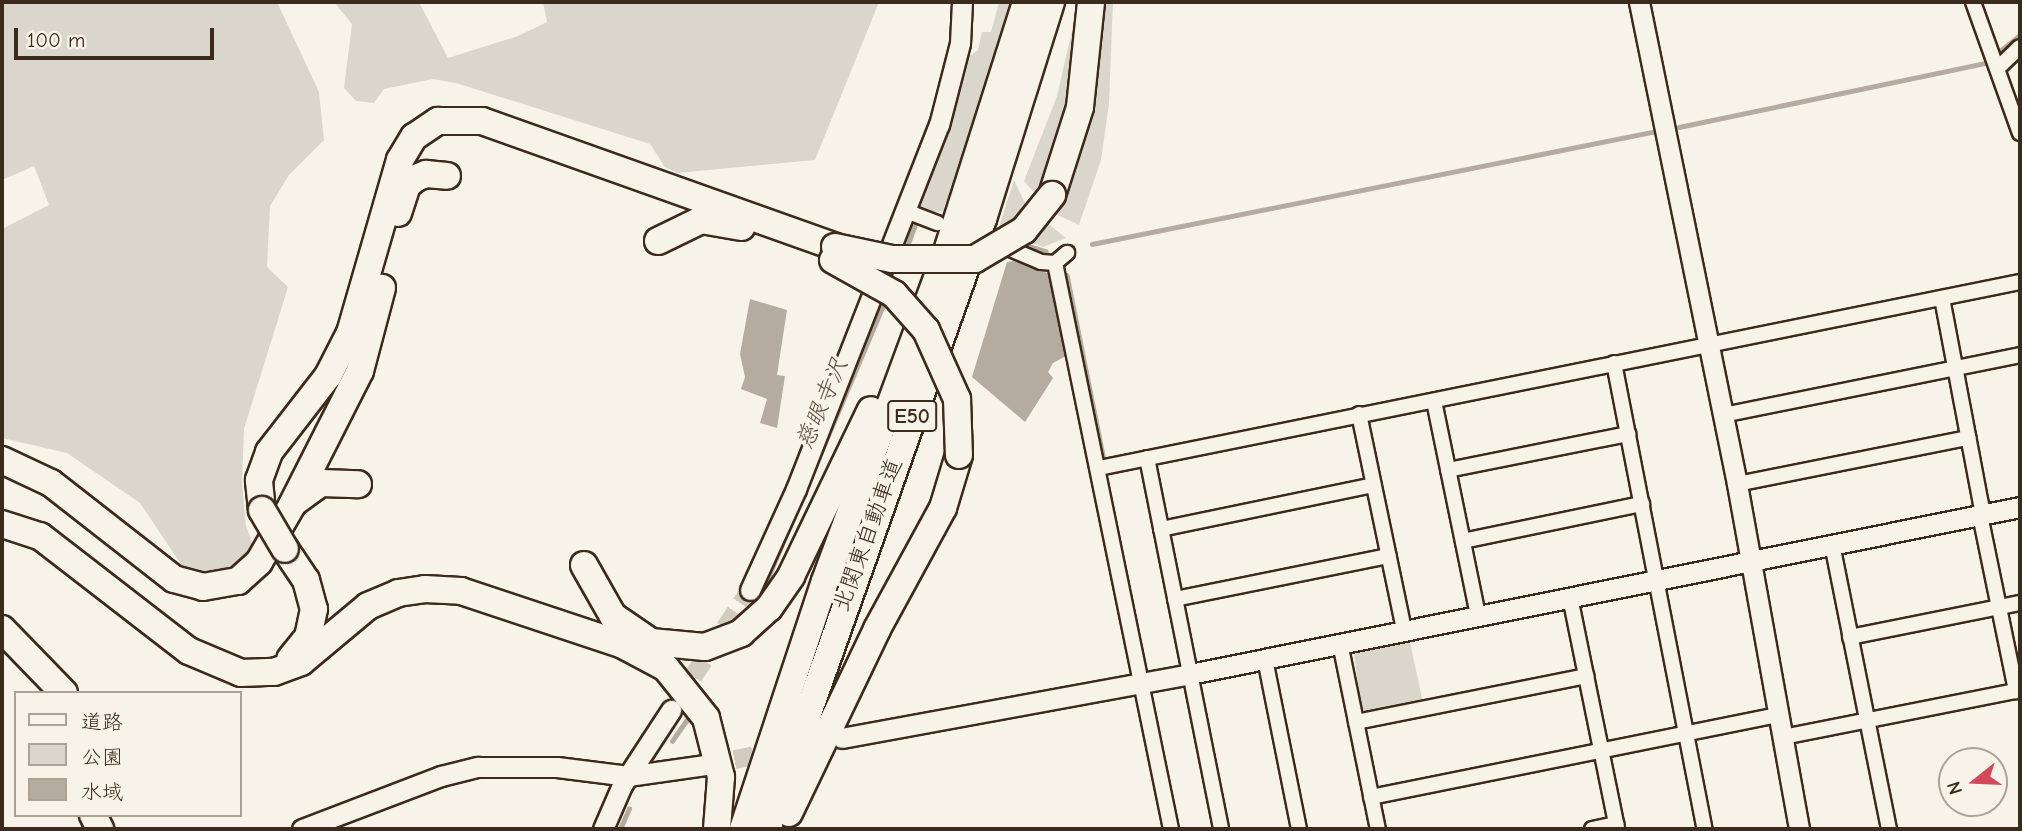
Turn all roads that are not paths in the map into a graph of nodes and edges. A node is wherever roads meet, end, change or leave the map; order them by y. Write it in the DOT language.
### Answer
graph roads {
  1 [pos="961,2"];
  2 [pos="1027,2"];
  3 [pos="1051,2"];
  4 [pos="1091,2"];
  5 [pos="1639,2"];
  6 [pos="1973,2"];
  7 [pos="2020,47"];
  8 [pos="1998,68"];
  9 [pos="2020,132"];
  10 [pos="447,176"];
  11 [pos="905,211"];
  12 [pos="944,234"];
  13 [pos="658,241"];
  14 [pos="993,241"];
  15 [pos="1067,253"];
  16 [pos="834,254"];
  17 [pos="1055,263"];
  18 [pos="2020,282"];
  19 [pos="1942,298"];
  20 [pos="1709,344"];
  21 [pos="2020,355"];
  22 [pos="1614,363"];
  23 [pos="1955,368"];
  24 [pos="1434,401"];
  25 [pos="1359,415"];
  26 [pos="1723,415"];
  27 [pos="1628,433"];
  28 [pos="1968,438"];
  29 [pos="1147,458"];
  30 [pos="2,460"];
  31 [pos="1099,468"];
  32 [pos="1448,470"];
  33 [pos="358,484"];
  34 [pos="1737,484"];
  35 [pos="1374,485"];
  36 [pos="1642,504"];
  37 [pos="292,505"];
  38 [pos="2020,507"];
  39 [pos="1981,515"];
  40 [pos="2,524"];
  41 [pos="1161,529"];
  42 [pos="1462,541"];
  43 [pos="1832,544"];
  44 [pos="1389,555"];
  45 [pos="1751,561"];
  46 [pos="584,565"];
  47 [pos="1656,580"];
  48 [pos="750,590"];
  49 [pos="1570,597"];
  50 [pos="1175,598"];
  51 [pos="2020,603"];
  52 [pos="1999,607"];
  53 [pos="1478,616"];
  54 [pos="2,629"];
  55 [pos="1404,631"];
  56 [pos="1850,637"];
  57 [pos="1340,643"];
  58 [pos="1265,659"];
  59 [pos="256,674"];
  60 [pos="1190,674"];
  61 [pos="1586,676"];
  62 [pos="1142,683"];
  63 [pos="2018,690"];
  64 [pos="62,691"];
  65 [pos="671,710"];
  66 [pos="1779,715"];
  67 [pos="1867,720"];
  68 [pos="1356,722"];
  69 [pos="1686,733"];
  70 [pos="1783,737"];
  71 [pos="842,738"];
  72 [pos="1601,751"];
  73 [pos="705,765"];
  74 [pos="628,776"];
  75 [pos="1371,797"];
  76 [pos="1616,827"];
  77 [pos="302,829"];
  78 [pos="603,829"];
  79 [pos="717,829"];
  80 [pos="743,829"];
  81 [pos="767,829"];
  82 [pos="783,829"];
  83 [pos="1171,829"];
  84 [pos="1221,829"];
  85 [pos="1299,829"];
  86 [pos="1378,829"];
  87 [pos="1592,829"];
  88 [pos="1705,829"];
  89 [pos="1799,829"];
  90 [pos="1889,829"];
  1 -- 11 [label="street"];
  2 -- 12 [label="highway, 北関東自動車道 / E50"];
  3 -- 81 [label="highway, 北関東自動車道 / E50"];
  4 -- 16 [label="highway, bridge"];
  5 -- 20 [label="street"];
  6 -- 8 [label="street"];
  7 -- 8 [label="street"];
  8 -- 9 [label="street"];
  10 -- 37 [label="highway"];
  11 -- 12 [label="street"];
  11 -- 48 [label="street"];
  12 -- 46 [label="highway"];
  12 -- 80 [label="highway, 北関東自動車道 / E50"];
  13 -- 16 [label="highway"];
  14 -- 17 [label="street"];
  15 -- 17 [label="street"];
  16 -- 59 [label="highway, bridge"];
  16 -- 82 [label="highway, bridge"];
  17 -- 31 [label="street"];
  18 -- 19 [label="street"];
  19 -- 20 [label="street"];
  19 -- 23 [label="street"];
  20 -- 22 [label="street"];
  20 -- 26 [label="street"];
  21 -- 23 [label="street"];
  22 -- 24 [label="street"];
  22 -- 27 [label="street"];
  23 -- 26 [label="street"];
  23 -- 28 [label="street"];
  24 -- 25 [label="street"];
  24 -- 32 [label="street"];
  25 -- 29 [label="street"];
  25 -- 35 [label="street"];
  26 -- 34 [label="street"];
  27 -- 32 [label="street"];
  27 -- 36 [label="street"];
  28 -- 34 [label="street"];
  28 -- 39 [label="street"];
  29 -- 31 [label="street"];
  29 -- 41 [label="street"];
  30 -- 37 [label="highway"];
  31 -- 62 [label="street"];
  32 -- 42 [label="street"];
  33 -- 37 [label="highway"];
  34 -- 45 [label="street"];
  35 -- 41 [label="street"];
  35 -- 44 [label="street"];
  36 -- 42 [label="street"];
  36 -- 47 [label="street"];
  38 -- 39 [label="street"];
  39 -- 43 [label="street"];
  39 -- 52 [label="street"];
  40 -- 59 [label="highway"];
  41 -- 50 [label="street"];
  42 -- 53 [label="street"];
  43 -- 45 [label="street"];
  43 -- 56 [label="street"];
  44 -- 50 [label="street"];
  44 -- 55 [label="street"];
  45 -- 47 [label="street"];
  45 -- 66 [label="street"];
  47 -- 49 [label="street"];
  47 -- 69 [label="street"];
  49 -- 53 [label="street"];
  49 -- 61 [label="street"];
  50 -- 60 [label="street"];
  51 -- 52 [label="street"];
  52 -- 56 [label="street"];
  52 -- 63 [label="street"];
  53 -- 55 [label="street"];
  54 -- 64 [label="highway"];
  55 -- 57 [label="street"];
  56 -- 67 [label="street"];
  57 -- 58 [label="street"];
  57 -- 68 [label="street"];
  58 -- 60 [label="street"];
  58 -- 85 [label="street"];
  59 -- 79 [label="highway"];
  60 -- 62 [label="street"];
  60 -- 84 [label="street"];
  61 -- 68 [label="street"];
  61 -- 72 [label="street"];
  62 -- 71 [label="street"];
  62 -- 83 [label="street"];
  63 -- 67 [label="street"];
  65 -- 74 [label="street"];
  66 -- 69 [label="street"];
  66 -- 70 [label="street"];
  67 -- 70 [label="street"];
  67 -- 90 [label="street"];
  68 -- 75 [label="street"];
  69 -- 72 [label="street"];
  69 -- 88 [label="street"];
  70 -- 89 [label="street"];
  72 -- 75 [label="street"];
  72 -- 76 [label="street"];
  73 -- 74 [label="street"];
  74 -- 77 [label="street"];
  74 -- 78 [label="street"];
  75 -- 86 [label="street"];
  76 -- 87 [label="street"];
}
